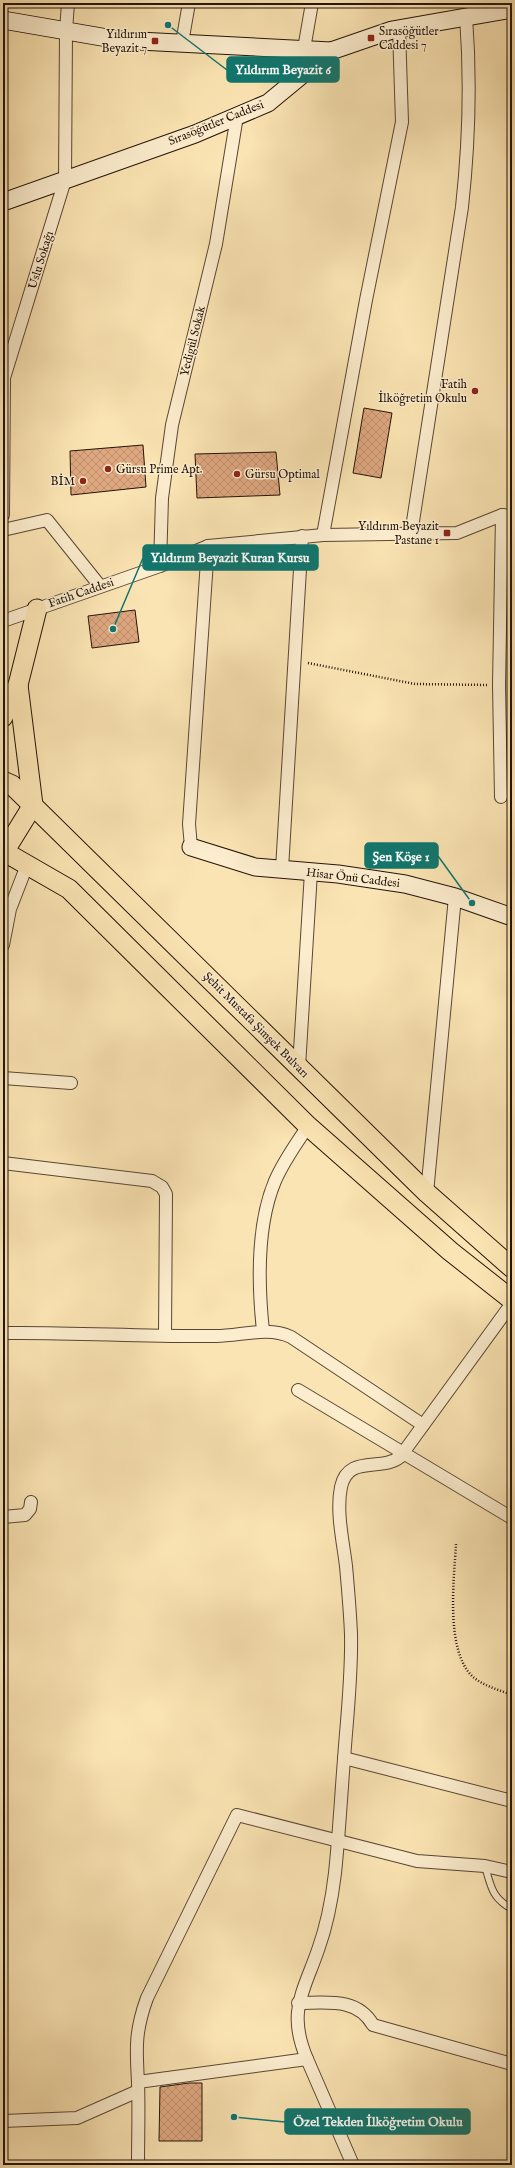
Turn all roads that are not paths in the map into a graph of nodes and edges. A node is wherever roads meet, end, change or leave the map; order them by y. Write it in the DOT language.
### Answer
graph roads {
  1 [pos="68,3"];
  2 [pos="189,3"];
  3 [pos="312,3"];
  4 [pos="489,8"];
  5 [pos="512,8"];
  6 [pos="466,17"];
  7 [pos="3,20"];
  8 [pos="399,29"];
  9 [pos="66,31"];
  10 [pos="182,43"];
  11 [pos="304,50"];
  12 [pos="331,51"];
  13 [pos="237,116"];
  14 [pos="65,180"];
  15 [pos="3,202"];
  16 [pos="4,378"];
  17 [pos="3,515"];
  18 [pos="507,515"];
  19 [pos="3,530"];
  20 [pos="411,534"];
  21 [pos="323,535"];
  22 [pos="302,536"];
  23 [pos="208,546"];
  24 [pos="160,566"];
  25 [pos="100,586"];
  26 [pos="37,608"];
  27 [pos="3,621"];
  28 [pos="18,685"];
  29 [pos="3,717"];
  30 [pos="506,777"];
  31 [pos="3,782"];
  32 [pos="501,797"];
  33 [pos="33,805"];
  34 [pos="191,847"];
  35 [pos="4,852"];
  36 [pos="27,865"];
  37 [pos="282,869"];
  38 [pos="311,872"];
  39 [pos="455,897"];
  40 [pos="512,917"];
  41 [pos="3,945"];
  42 [pos="299,1067"];
  43 [pos="3,1078"];
  44 [pos="71,1083"];
  45 [pos="308,1126"];
  46 [pos="3,1163"];
  47 [pos="426,1192"];
  48 [pos="512,1268"];
  49 [pos="512,1300"];
  50 [pos="512,1303"];
  51 [pos="263,1331"];
  52 [pos="3,1333"];
  53 [pos="165,1335"];
  54 [pos="298,1390"];
  55 [pos="423,1425"];
  56 [pos="404,1454"];
  57 [pos="31,1502"];
  58 [pos="3,1517"];
  59 [pos="512,1518"];
  60 [pos="344,1758"];
  61 [pos="512,1801"];
  62 [pos="338,1841"];
  63 [pos="485,1866"];
  64 [pos="512,1872"];
  65 [pos="512,1909"];
  66 [pos="298,2003"];
  67 [pos="307,2059"];
  68 [pos="512,2064"];
  69 [pos="138,2086"];
  70 [pos="3,2121"];
  71 [pos="138,2165"];
  72 [pos="353,2165"];
  1 -- 9 [label="street, Uslu Sokağı"];
  2 -- 10 [label="street"];
  3 -- 11 [label="street"];
  4 -- 5 [label="street, Sırasöğütler Caddesi"];
  4 -- 6 [label="street, Sırasöğütler Caddesi"];
  6 -- 8 [label="street, Sırasöğütler Caddesi"];
  6 -- 20 [label="street"];
  7 -- 9 [label="street"];
  8 -- 12 [label="street, Sırasöğütler Caddesi"];
  8 -- 21 [label="street"];
  9 -- 10 [label="street"];
  9 -- 14 [label="street, Uslu Sokağı"];
  10 -- 11 [label="street"];
  11 -- 12 [label="street"];
  12 -- 13 [label="street, Sırasöğütler Caddesi"];
  13 -- 14 [label="street, Sırasöğütler Caddesi"];
  13 -- 24 [label="street, Yedigül Sokak"];
  14 -- 15 [label="street, Sırasöğütler Caddesi"];
  14 -- 16 [label="street, Uslu Sokağı"];
  16 -- 17 [label="street, Uslu Sokağı"];
  18 -- 20 [label="street, Fatih Caddesi"];
  18 -- 30 [label="street"];
  19 -- 25 [label="street"];
  20 -- 21 [label="street, Fatih Caddesi"];
  21 -- 22 [label="street, Fatih Caddesi"];
  22 -- 23 [label="street, Fatih Caddesi"];
  22 -- 37 [label="street"];
  23 -- 24 [label="street, Fatih Caddesi"];
  23 -- 34 [label="street"];
  24 -- 25 [label="street, Fatih Caddesi"];
  25 -- 26 [label="street, Fatih Caddesi"];
  26 -- 27 [label="street, Fatih Caddesi"];
  26 -- 28 [label="main road"];
  28 -- 29 [label="main road"];
  28 -- 33 [label="main road"];
  30 -- 32 [label="street"];
  31 -- 33 [label="main road, Şehit Mustafa Şimşek Bulvarı"];
  33 -- 35 [label="main road"];
  33 -- 42 [label="main road, Şehit Mustafa Şimşek Bulvarı"];
  34 -- 37 [label="street, Hisar Önü Caddesi"];
  35 -- 36 [label="main road"];
  36 -- 41 [label="street"];
  36 -- 45 [label="main road"];
  37 -- 38 [label="street, Hisar Önü Caddesi"];
  38 -- 39 [label="street, Hisar Önü Caddesi"];
  38 -- 42 [label="street"];
  39 -- 40 [label="street, Hisar Önü Caddesi"];
  39 -- 47 [label="street"];
  42 -- 47 [label="main road, Şehit Mustafa Şimşek Bulvarı"];
  43 -- 44 [label="street"];
  45 -- 49 [label="main road"];
  45 -- 51 [label="street"];
  46 -- 53 [label="street"];
  47 -- 48 [label="main road, Şehit Mustafa Şimşek Bulvarı"];
  50 -- 55 [label="street"];
  51 -- 53 [label="street"];
  51 -- 55 [label="street"];
  52 -- 53 [label="street"];
  54 -- 56 [label="street"];
  55 -- 56 [label="street"];
  56 -- 59 [label="street"];
  56 -- 60 [label="street"];
  57 -- 58 [label="street"];
  60 -- 61 [label="street"];
  60 -- 62 [label="street"];
  62 -- 63 [label="street"];
  62 -- 66 [label="street"];
  62 -- 69 [label="street"];
  63 -- 64 [label="street"];
  63 -- 65 [label="lane"];
  66 -- 67 [label="street"];
  66 -- 68 [label="street"];
  67 -- 69 [label="street"];
  67 -- 72 [label="street"];
  69 -- 70 [label="street"];
  69 -- 71 [label="street"];
}
